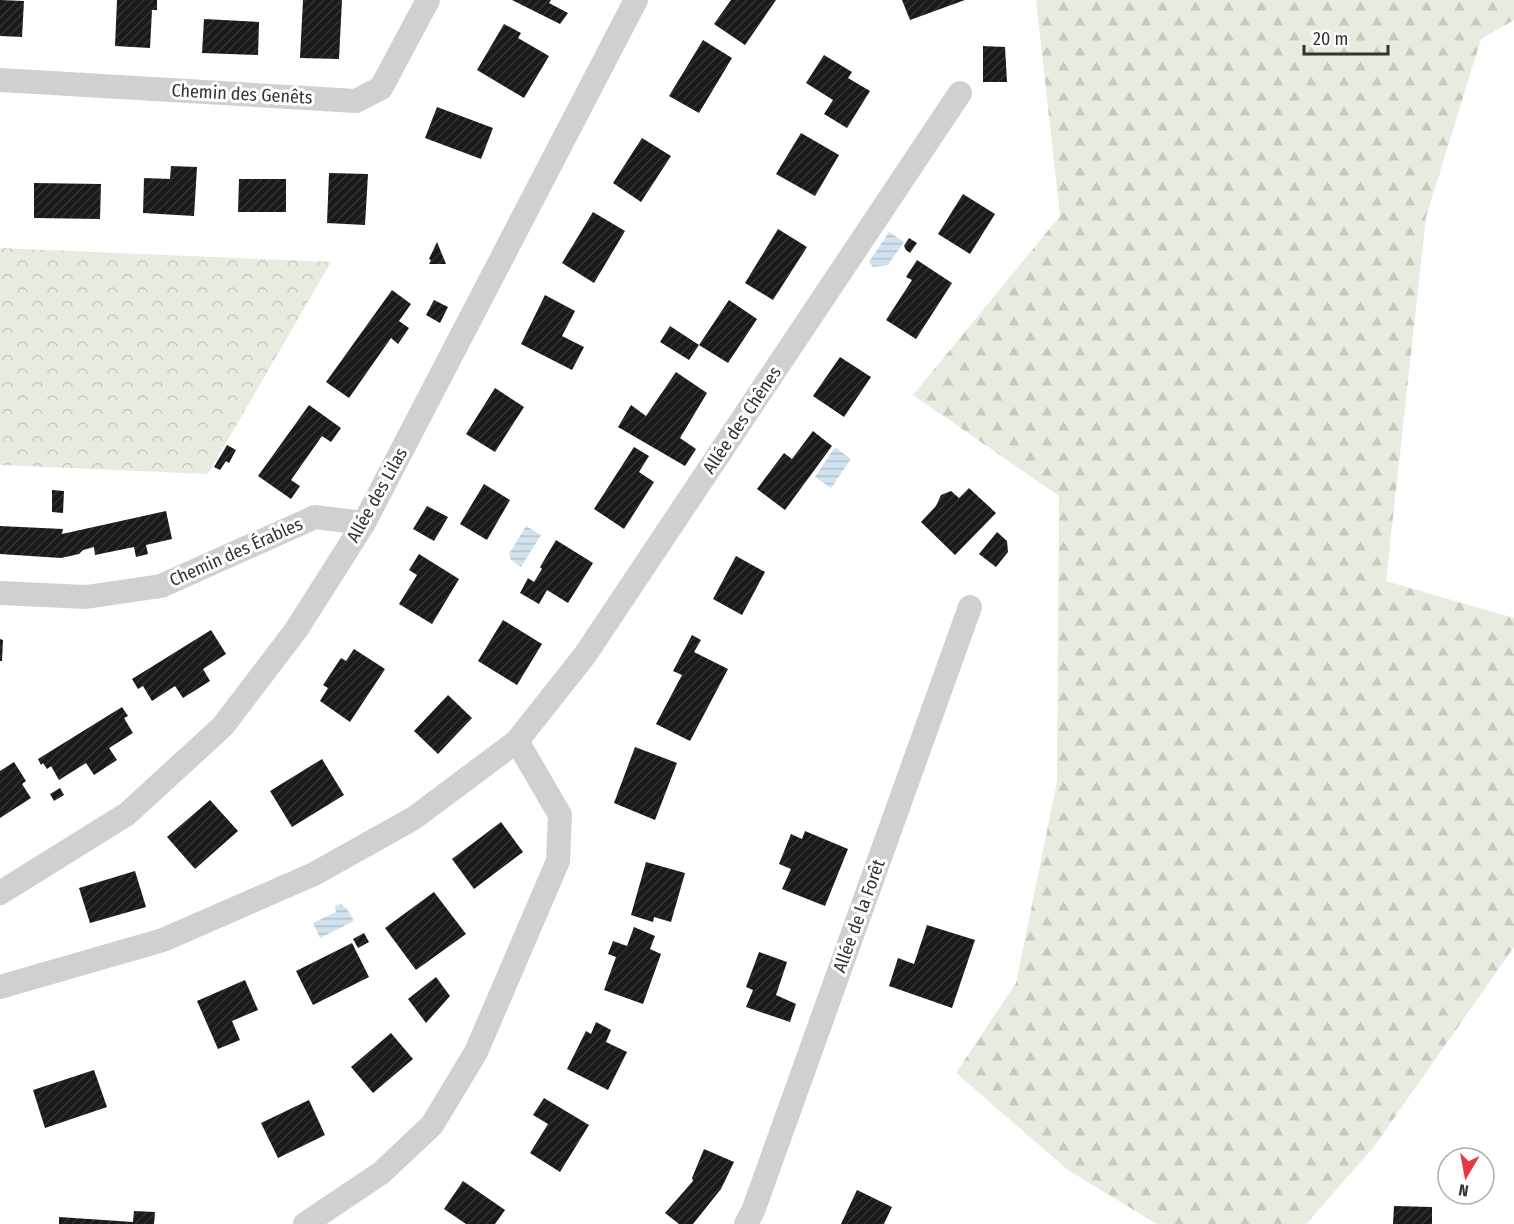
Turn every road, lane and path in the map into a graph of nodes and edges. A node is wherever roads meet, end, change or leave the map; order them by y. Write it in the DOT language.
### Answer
graph roads {
  1 [pos="428,0"];
  2 [pos="636,0"];
  3 [pos="0,80"];
  4 [pos="960,93"];
  5 [pos="364,523"];
  6 [pos="0,593"];
  7 [pos="970,607"];
  8 [pos="517,741"];
  9 [pos="0,893"];
  10 [pos="0,987"];
  11 [pos="305,1224"];
  12 [pos="746,1224"];
  1 -- 3 [label="street, Chemin des Genêts"];
  2 -- 5 [label="street, Allée des Lilas"];
  4 -- 8 [label="street, Allée des Chênes"];
  5 -- 6 [label="street, Chemin des Érables"];
  5 -- 9 [label="street, Allée des Lilas"];
  7 -- 12 [label="street, Allée de la Forêt"];
  8 -- 10 [label="street, Allée des Chênes"];
  8 -- 11 [label="street"];
}
